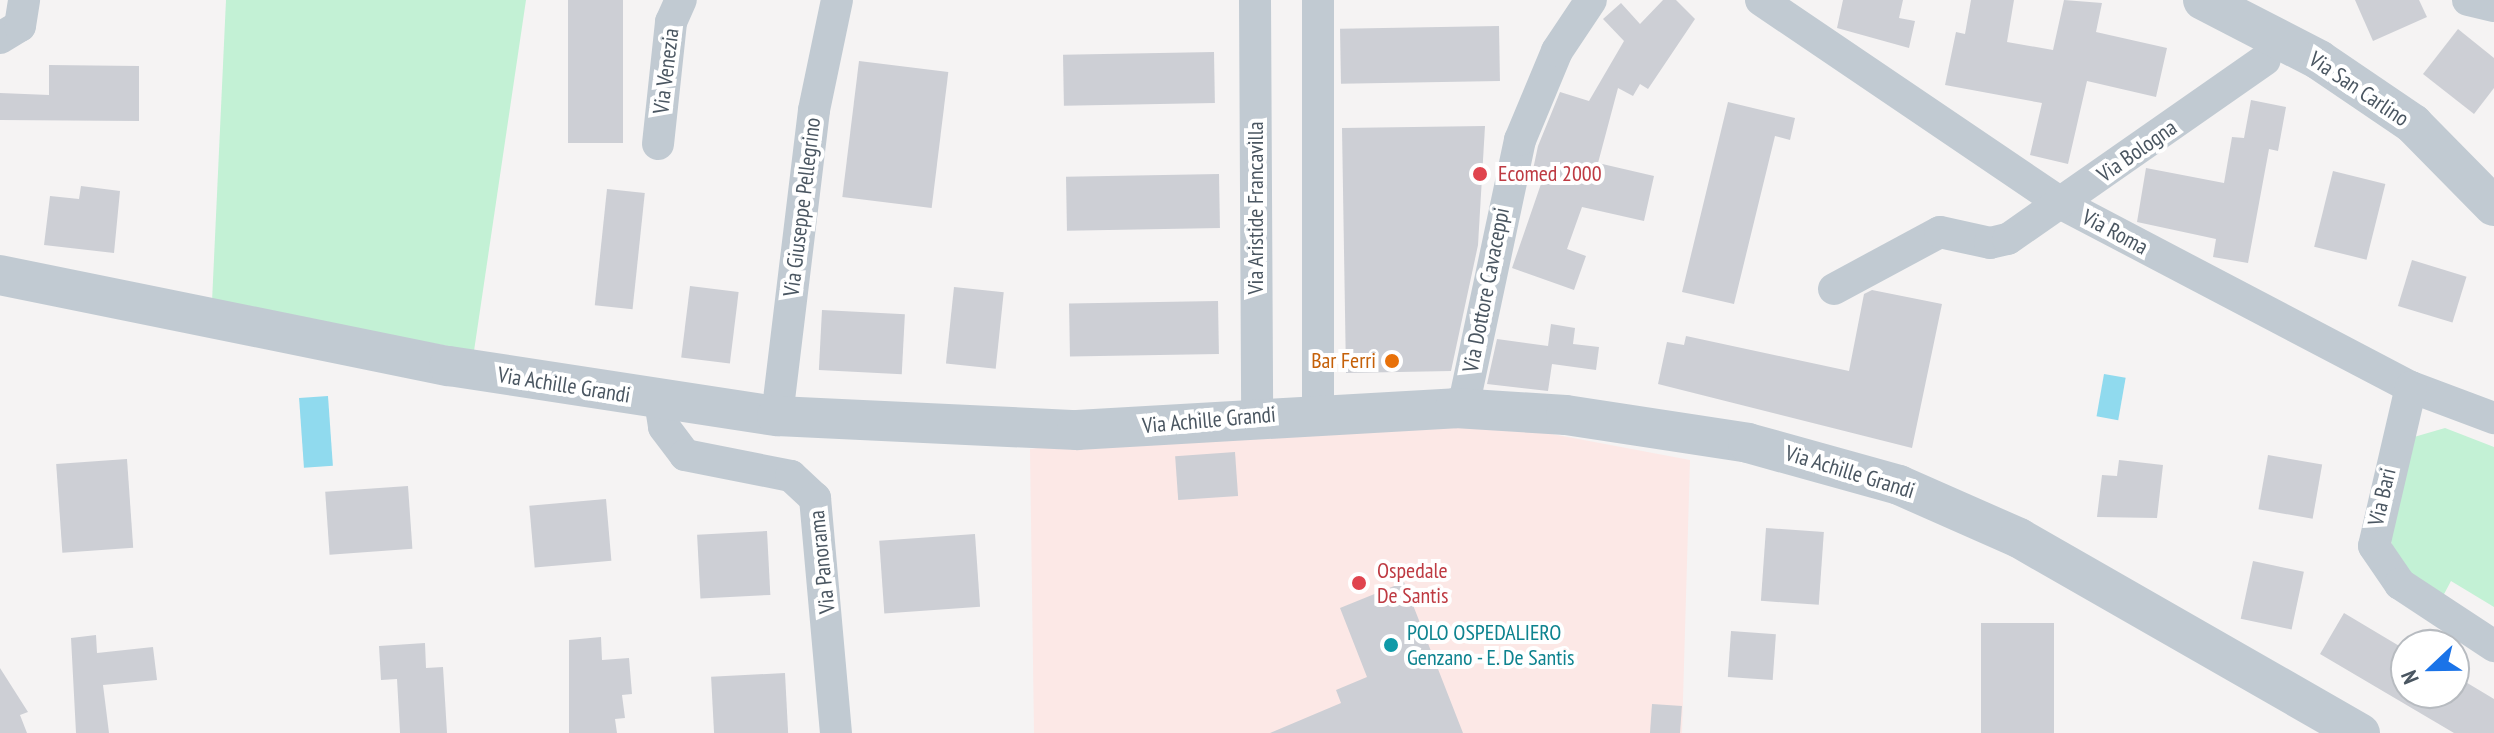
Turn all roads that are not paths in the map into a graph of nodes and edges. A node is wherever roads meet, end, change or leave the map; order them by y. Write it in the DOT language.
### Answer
graph roads {
  1 [pos="24,0"];
  2 [pos="681,0"];
  3 [pos="837,0"];
  4 [pos="1255,0"];
  5 [pos="1318,0"];
  6 [pos="1591,0"];
  7 [pos="1761,0"];
  8 [pos="2203,0"];
  9 [pos="2468,0"];
  10 [pos="2494,6"];
  11 [pos="0,38"];
  12 [pos="2265,60"];
  13 [pos="658,144"];
  14 [pos="2062,204"];
  15 [pos="2494,206"];
  16 [pos="0,275"];
  17 [pos="1834,289"];
  18 [pos="2411,387"];
  19 [pos="660,401"];
  20 [pos="1463,408"];
  21 [pos="1318,411"];
  22 [pos="777,416"];
  23 [pos="1257,416"];
  24 [pos="2494,418"];
  25 [pos="2494,646"];
  26 [pos="836,733"];
  27 [pos="2360,733"];
  1 -- 11 [label="street"];
  2 -- 13 [label="street, Via Venezia"];
  3 -- 22 [label="street, Via Giuseppe Pellegrino"];
  4 -- 23 [label="street, Via Aristide Francavilla"];
  5 -- 21 [label="street"];
  6 -- 20 [label="street, Via Dottore Cavaceppi"];
  7 -- 14 [label="street, Via Roma"];
  8 -- 15 [label="street, Via San Carlino"];
  9 -- 10 [label="street"];
  12 -- 14 [label="street, Via Bologna"];
  14 -- 17 [label="street, Via Bologna"];
  14 -- 18 [label="street, Via Roma"];
  16 -- 19 [label="street, Via Achille Grandi"];
  18 -- 24 [label="street, Via Roma"];
  18 -- 25 [label="street, Via Bari"];
  19 -- 22 [label="street, Via Achille Grandi"];
  19 -- 26 [label="street, Via Panorama"];
  20 -- 21 [label="street, Via Achille Grandi"];
  20 -- 27 [label="street, Via Achille Grandi"];
  21 -- 23 [label="street, Via Achille Grandi"];
  22 -- 23 [label="street, Via Achille Grandi"];
}
